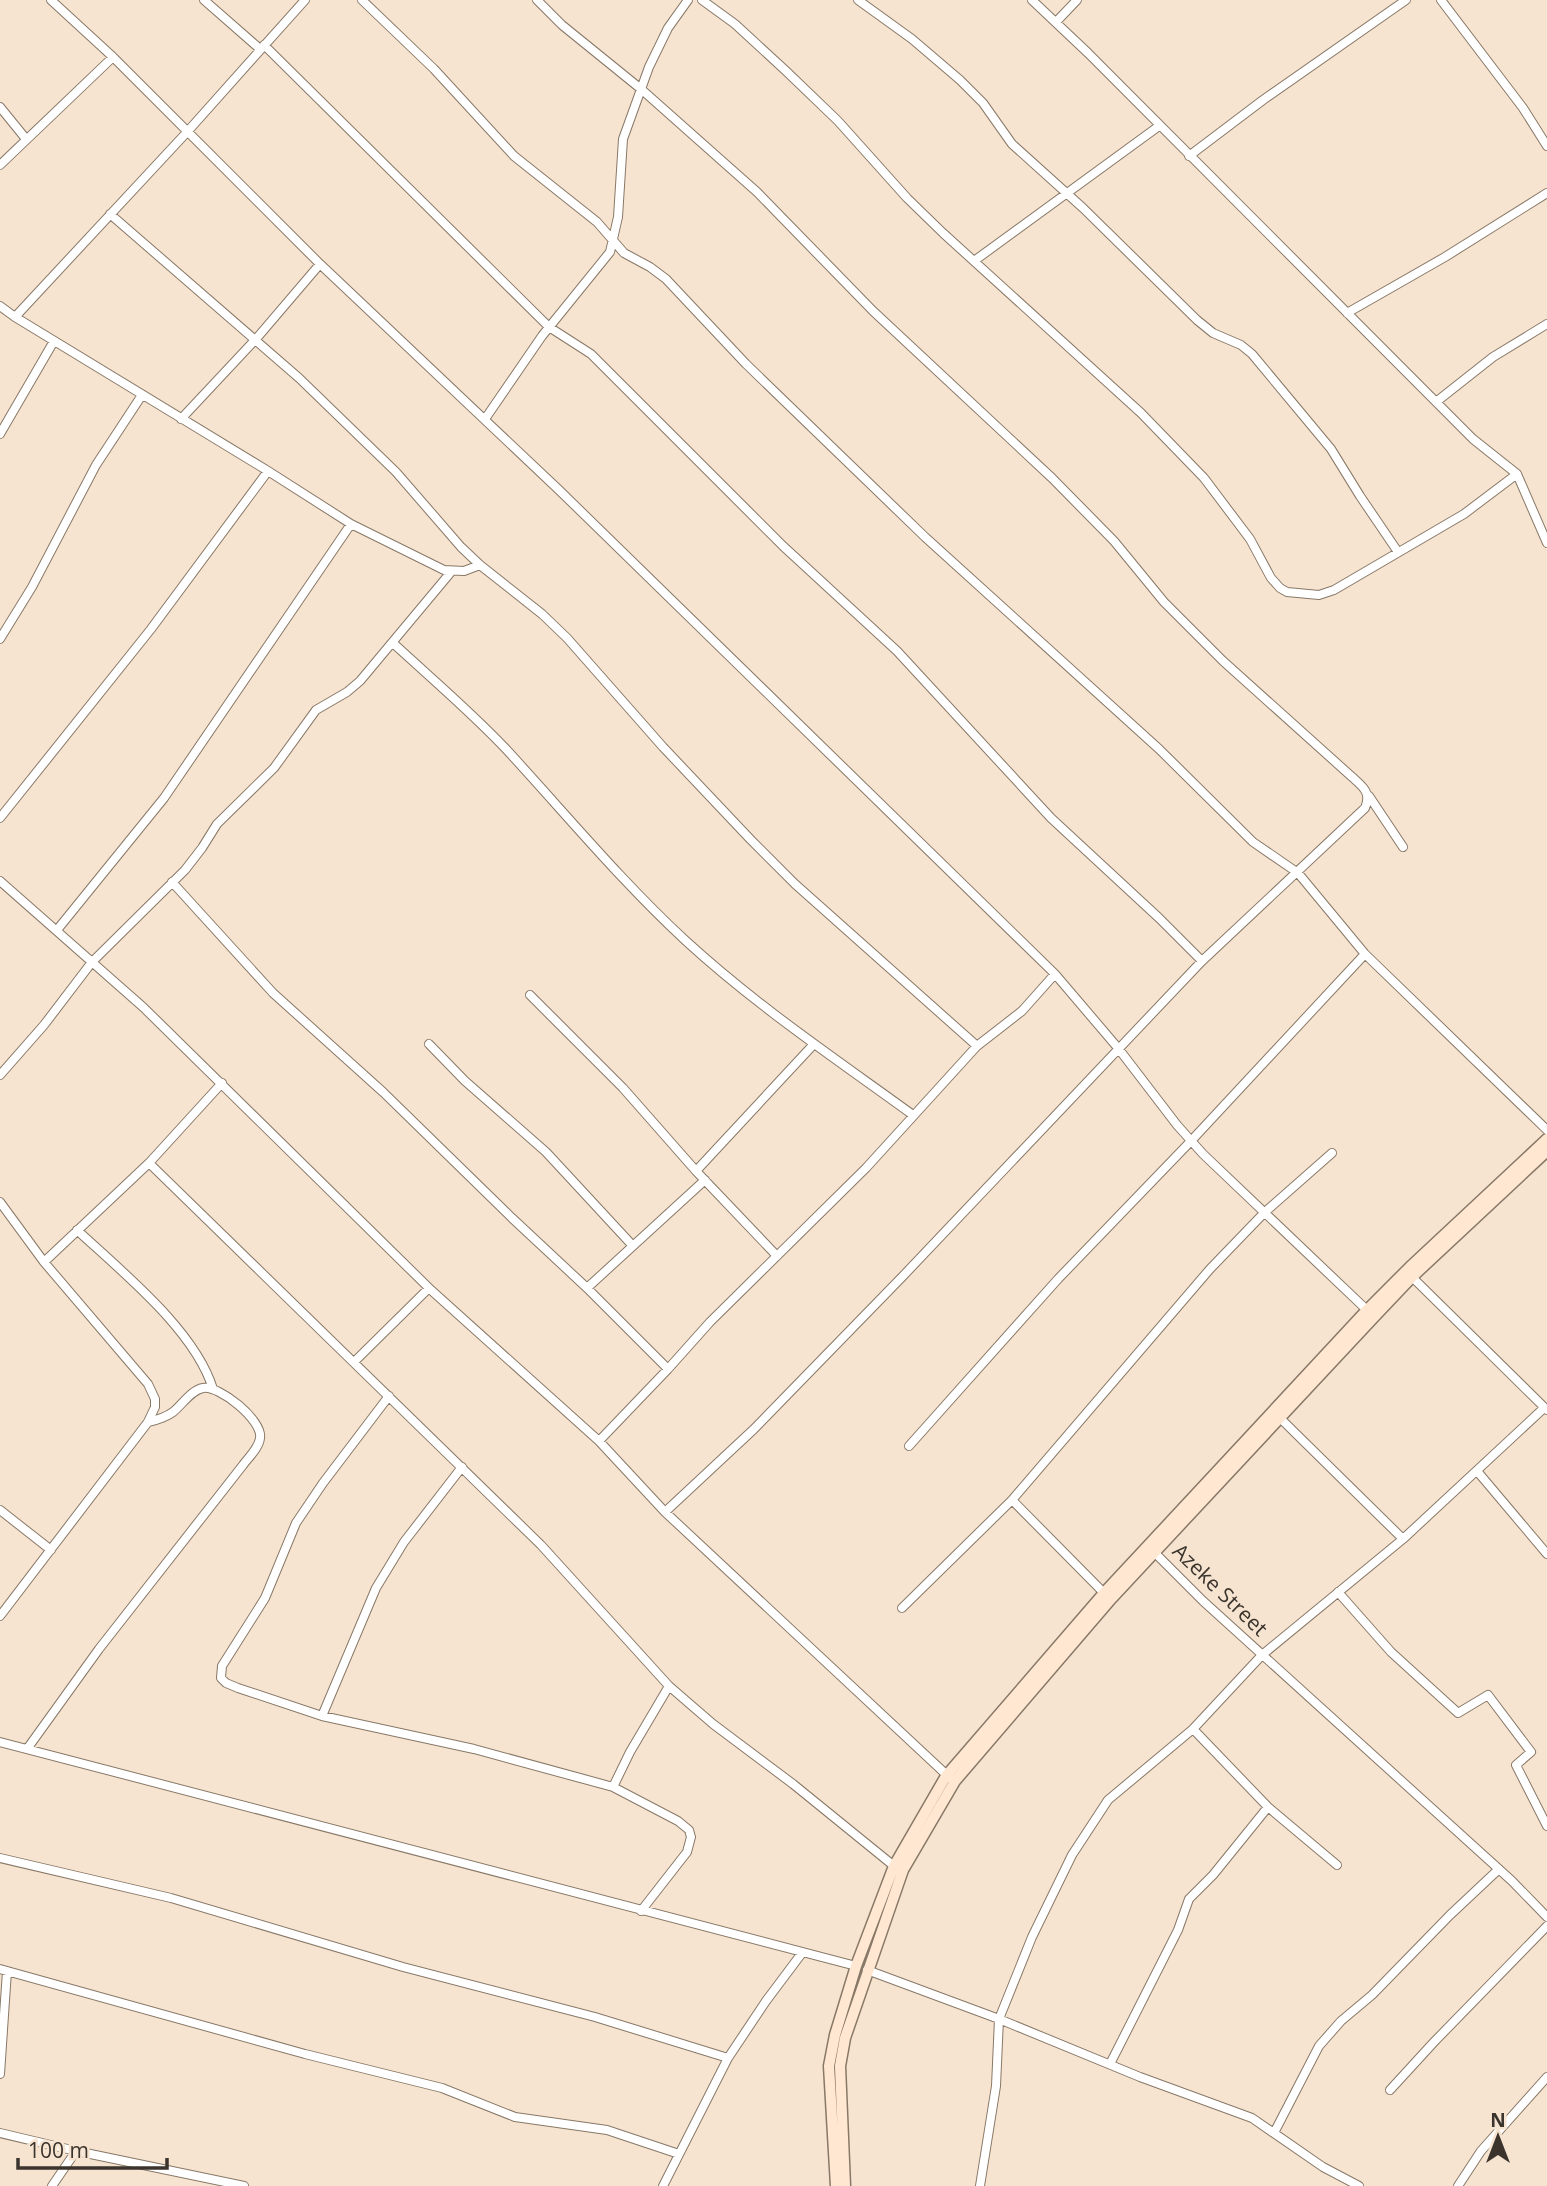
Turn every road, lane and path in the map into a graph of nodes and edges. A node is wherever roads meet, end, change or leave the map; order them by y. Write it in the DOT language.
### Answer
graph roads {
  1 [pos="51,0"];
  2 [pos="204,0"];
  3 [pos="305,0"];
  4 [pos="362,0"];
  5 [pos="537,0"];
  6 [pos="688,0"];
  7 [pos="702,0"];
  8 [pos="858,0"];
  9 [pos="1032,0"];
  10 [pos="1077,0"];
  11 [pos="1406,0"];
  12 [pos="1441,0"];
  13 [pos="1056,22"];
  14 [pos="262,47"];
  15 [pos="113,57"];
  16 [pos="640,89"];
  17 [pos="0,107"];
  18 [pos="1159,125"];
  19 [pos="188,131"];
  20 [pos="26,139"];
  21 [pos="1547,145"];
  22 [pos="1189,156"];
  23 [pos="0,166"];
  24 [pos="1547,193"];
  25 [pos="1068,194"];
  26 [pos="110,214"];
  27 [pos="614,242"];
  28 [pos="974,261"];
  29 [pos="320,264"];
  30 [pos="0,306"];
  31 [pos="1347,313"];
  32 [pos="15,317"];
  33 [pos="1547,324"];
  34 [pos="549,327"];
  35 [pos="256,339"];
  36 [pos="54,341"];
  37 [pos="142,395"];
  38 [pos="1437,402"];
  39 [pos="181,419"];
  40 [pos="485,419"];
  41 [pos="0,434"];
  42 [pos="268,471"];
  43 [pos="1517,474"];
  44 [pos="351,524"];
  45 [pos="1547,543"];
  46 [pos="1398,552"];
  47 [pos="480,565"];
  48 [pos="451,572"];
  49 [pos="0,639"];
  50 [pos="393,643"];
  51 [pos="1369,796"];
  52 [pos="0,818"];
  53 [pos="1403,847"];
  54 [pos="1298,873"];
  55 [pos="0,881"];
  56 [pos="172,882"];
  57 [pos="58,930"];
  58 [pos="1365,954"];
  59 [pos="1202,961"];
  60 [pos="92,962"];
  61 [pos="1055,974"];
  62 [pos="530,995"];
  63 [pos="429,1044"];
  64 [pos="814,1044"];
  65 [pos="977,1045"];
  66 [pos="1118,1048"];
  67 [pos="0,1075"];
  68 [pos="222,1083"];
  69 [pos="913,1115"];
  70 [pos="1547,1130"];
  71 [pos="1547,1139"];
  72 [pos="1191,1141"];
  73 [pos="1547,1151"];
  74 [pos="1332,1153"];
  75 [pos="149,1163"];
  76 [pos="696,1171"];
  77 [pos="705,1180"];
  78 [pos="0,1202"];
  79 [pos="1265,1212"];
  80 [pos="77,1230"];
  81 [pos="633,1246"];
  82 [pos="777,1256"];
  83 [pos="44,1262"];
  84 [pos="1411,1272"];
  85 [pos="429,1288"];
  86 [pos="587,1288"];
  87 [pos="1371,1313"];
  88 [pos="354,1362"];
  89 [pos="668,1369"];
  90 [pos="213,1390"];
  91 [pos="389,1396"];
  92 [pos="1545,1409"];
  93 [pos="1280,1418"];
  94 [pos="148,1422"];
  95 [pos="599,1441"];
  96 [pos="909,1446"];
  97 [pos="462,1467"];
  98 [pos="1477,1471"];
  99 [pos="1012,1500"];
  100 [pos="0,1510"];
  101 [pos="665,1512"];
  102 [pos="1403,1539"];
  103 [pos="51,1550"];
  104 [pos="1154,1552"];
  105 [pos="1547,1554"];
  106 [pos="1338,1592"];
  107 [pos="1104,1593"];
  108 [pos="902,1608"];
  109 [pos="0,1616"];
  110 [pos="1262,1655"];
  111 [pos="668,1686"];
  112 [pos="322,1716"];
  113 [pos="1193,1729"];
  114 [pos="0,1742"];
  115 [pos="27,1749"];
  116 [pos="951,1778"];
  117 [pos="613,1787"];
  118 [pos="1268,1807"];
  119 [pos="1547,1826"];
  120 [pos="0,1858"];
  121 [pos="1337,1865"];
  122 [pos="894,1866"];
  123 [pos="1499,1869"];
  124 [pos="640,1911"];
  125 [pos="1547,1917"];
  126 [pos="1547,1926"];
  127 [pos="802,1953"];
  128 [pos="862,1968"];
  129 [pos="3,1970"];
  130 [pos="999,2019"];
  131 [pos="729,2058"];
  132 [pos="1110,2064"];
  133 [pos="0,2074"];
  134 [pos="1547,2077"];
  135 [pos="1390,2090"];
  136 [pos="0,2133"];
  137 [pos="1273,2133"];
  138 [pos="76,2151"];
  139 [pos="679,2154"];
  140 [pos="52,2186"];
  141 [pos="244,2186"];
  142 [pos="663,2186"];
  143 [pos="835,2186"];
  144 [pos="845,2186"];
  145 [pos="980,2186"];
  146 [pos="1359,2186"];
  147 [pos="1458,2186"];
  1 -- 15 [label="street"];
  2 -- 14 [label="street"];
  3 -- 14 [label="street"];
  4 -- 27 [label="street"];
  5 -- 16 [label="street"];
  6 -- 16 [label="street"];
  7 -- 28 [label="street"];
  8 -- 25 [label="street"];
  9 -- 13 [label="street"];
  10 -- 13 [label="street"];
  11 -- 22 [label="street"];
  12 -- 21 [label="street"];
  13 -- 18 [label="street"];
  14 -- 19 [label="street"];
  14 -- 34 [label="street"];
  15 -- 19 [label="street"];
  15 -- 20 [label="street"];
  16 -- 27 [label="street"];
  16 -- 51 [label="street"];
  17 -- 20 [label="street"];
  18 -- 22 [label="street"];
  18 -- 25 [label="street"];
  19 -- 26 [label="street"];
  19 -- 29 [label="street"];
  20 -- 23 [label="street"];
  22 -- 31 [label="street"];
  24 -- 31 [label="street"];
  25 -- 28 [label="street"];
  25 -- 46 [label="street"];
  26 -- 32 [label="street"];
  26 -- 35 [label="street"];
  27 -- 34 [label="street"];
  27 -- 54 [label="street"];
  28 -- 46 [label="street"];
  29 -- 35 [label="street"];
  29 -- 40 [label="street"];
  30 -- 32 [label="street"];
  31 -- 38 [label="street"];
  32 -- 36 [label="street"];
  33 -- 38 [label="street"];
  34 -- 40 [label="street"];
  34 -- 59 [label="street"];
  35 -- 39 [label="street"];
  35 -- 47 [label="street"];
  36 -- 37 [label="street"];
  36 -- 41 [label="street"];
  37 -- 39 [label="street"];
  37 -- 49 [label="street"];
  38 -- 43 [label="street"];
  39 -- 42 [label="street"];
  40 -- 61 [label="street"];
  42 -- 44 [label="street"];
  42 -- 52 [label="street"];
  43 -- 45 [label="street"];
  43 -- 46 [label="street"];
  44 -- 48 [label="street"];
  44 -- 57 [label="street"];
  47 -- 48 [label="street"];
  47 -- 65 [label="street"];
  48 -- 50 [label="street"];
  50 -- 56 [label="street"];
  50 -- 64 [label="street"];
  51 -- 53 [label="street"];
  51 -- 54 [label="street"];
  54 -- 58 [label="street"];
  54 -- 59 [label="street"];
  55 -- 57 [label="street"];
  56 -- 60 [label="street"];
  56 -- 86 [label="street"];
  57 -- 60 [label="street"];
  58 -- 70 [label="street"];
  58 -- 72 [label="street"];
  59 -- 66 [label="street"];
  60 -- 67 [label="street"];
  60 -- 68 [label="street"];
  61 -- 65 [label="street"];
  61 -- 66 [label="street"];
  62 -- 76 [label="street"];
  63 -- 81 [label="street"];
  64 -- 69 [label="street"];
  64 -- 76 [label="street"];
  65 -- 69 [label="street"];
  66 -- 72 [label="street"];
  66 -- 101 [label="street"];
  68 -- 75 [label="street"];
  68 -- 85 [label="street"];
  69 -- 82 [label="street"];
  71 -- 84 [label="main road"];
  72 -- 79 [label="street"];
  72 -- 96 [label="street"];
  73 -- 84 [label="main road"];
  74 -- 79 [label="street"];
  75 -- 80 [label="street"];
  75 -- 88 [label="street"];
  76 -- 77 [label="street"];
  77 -- 81 [label="street"];
  77 -- 82 [label="street"];
  78 -- 83 [label="street"];
  79 -- 87 [label="street"];
  79 -- 99 [label="street"];
  80 -- 83 [label="street"];
  80 -- 90 [label="street"];
  81 -- 86 [label="street"];
  82 -- 89 [label="street"];
  83 -- 94 [label="street"];
  84 -- 87 [label="main road"];
  84 -- 92 [label="street"];
  85 -- 88 [label="street"];
  85 -- 95 [label="street"];
  86 -- 89 [label="street"];
  87 -- 93 [label="main road"];
  87 -- 107 [label="main road"];
  88 -- 91 [label="street"];
  89 -- 95 [label="street"];
  90 -- 94 [label="street"];
  90 -- 115 [label="street"];
  91 -- 97 [label="street"];
  91 -- 112 [label="street"];
  92 -- 98 [label="street"];
  93 -- 102 [label="street"];
  93 -- 104 [label="main road"];
  94 -- 103 [label="street"];
  95 -- 101 [label="street"];
  97 -- 111 [label="street"];
  97 -- 112 [label="street"];
  98 -- 102 [label="street"];
  98 -- 105 [label="street"];
  99 -- 107 [label="street"];
  99 -- 108 [label="street"];
  100 -- 103 [label="street"];
  101 -- 116 [label="street"];
  102 -- 106 [label="street"];
  103 -- 109 [label="street"];
  104 -- 110 [label="street, Azeke Street"];
  104 -- 116 [label="main road"];
  106 -- 110 [label="street"];
  106 -- 119 [label="street"];
  107 -- 116 [label="main road"];
  110 -- 113 [label="street"];
  110 -- 123 [label="street, Azeke Street"];
  111 -- 117 [label="street"];
  111 -- 122 [label="street"];
  112 -- 117 [label="street"];
  113 -- 118 [label="street"];
  113 -- 130 [label="street"];
  114 -- 115 [label="street"];
  115 -- 124 [label="street"];
  116 -- 122 [label="main road"];
  116 -- 128 [label="main road"];
  117 -- 124 [label="street"];
  118 -- 121 [label="street"];
  118 -- 132 [label="street"];
  120 -- 131 [label="street"];
  122 -- 128 [label="main road"];
  123 -- 125 [label="street, Azeke Street"];
  123 -- 137 [label="street"];
  124 -- 127 [label="street"];
  126 -- 135 [label="street"];
  127 -- 128 [label="street"];
  127 -- 131 [label="street"];
  128 -- 130 [label="street"];
  128 -- 143 [label="main road"];
  128 -- 144 [label="main road"];
  129 -- 133 [label="street"];
  129 -- 139 [label="street"];
  130 -- 132 [label="street"];
  130 -- 145 [label="street"];
  131 -- 139 [label="street"];
  132 -- 137 [label="street"];
  134 -- 147 [label="street"];
  136 -- 138 [label="street"];
  137 -- 146 [label="street"];
  138 -- 140 [label="street"];
  138 -- 141 [label="street"];
  139 -- 142 [label="street"];
}
